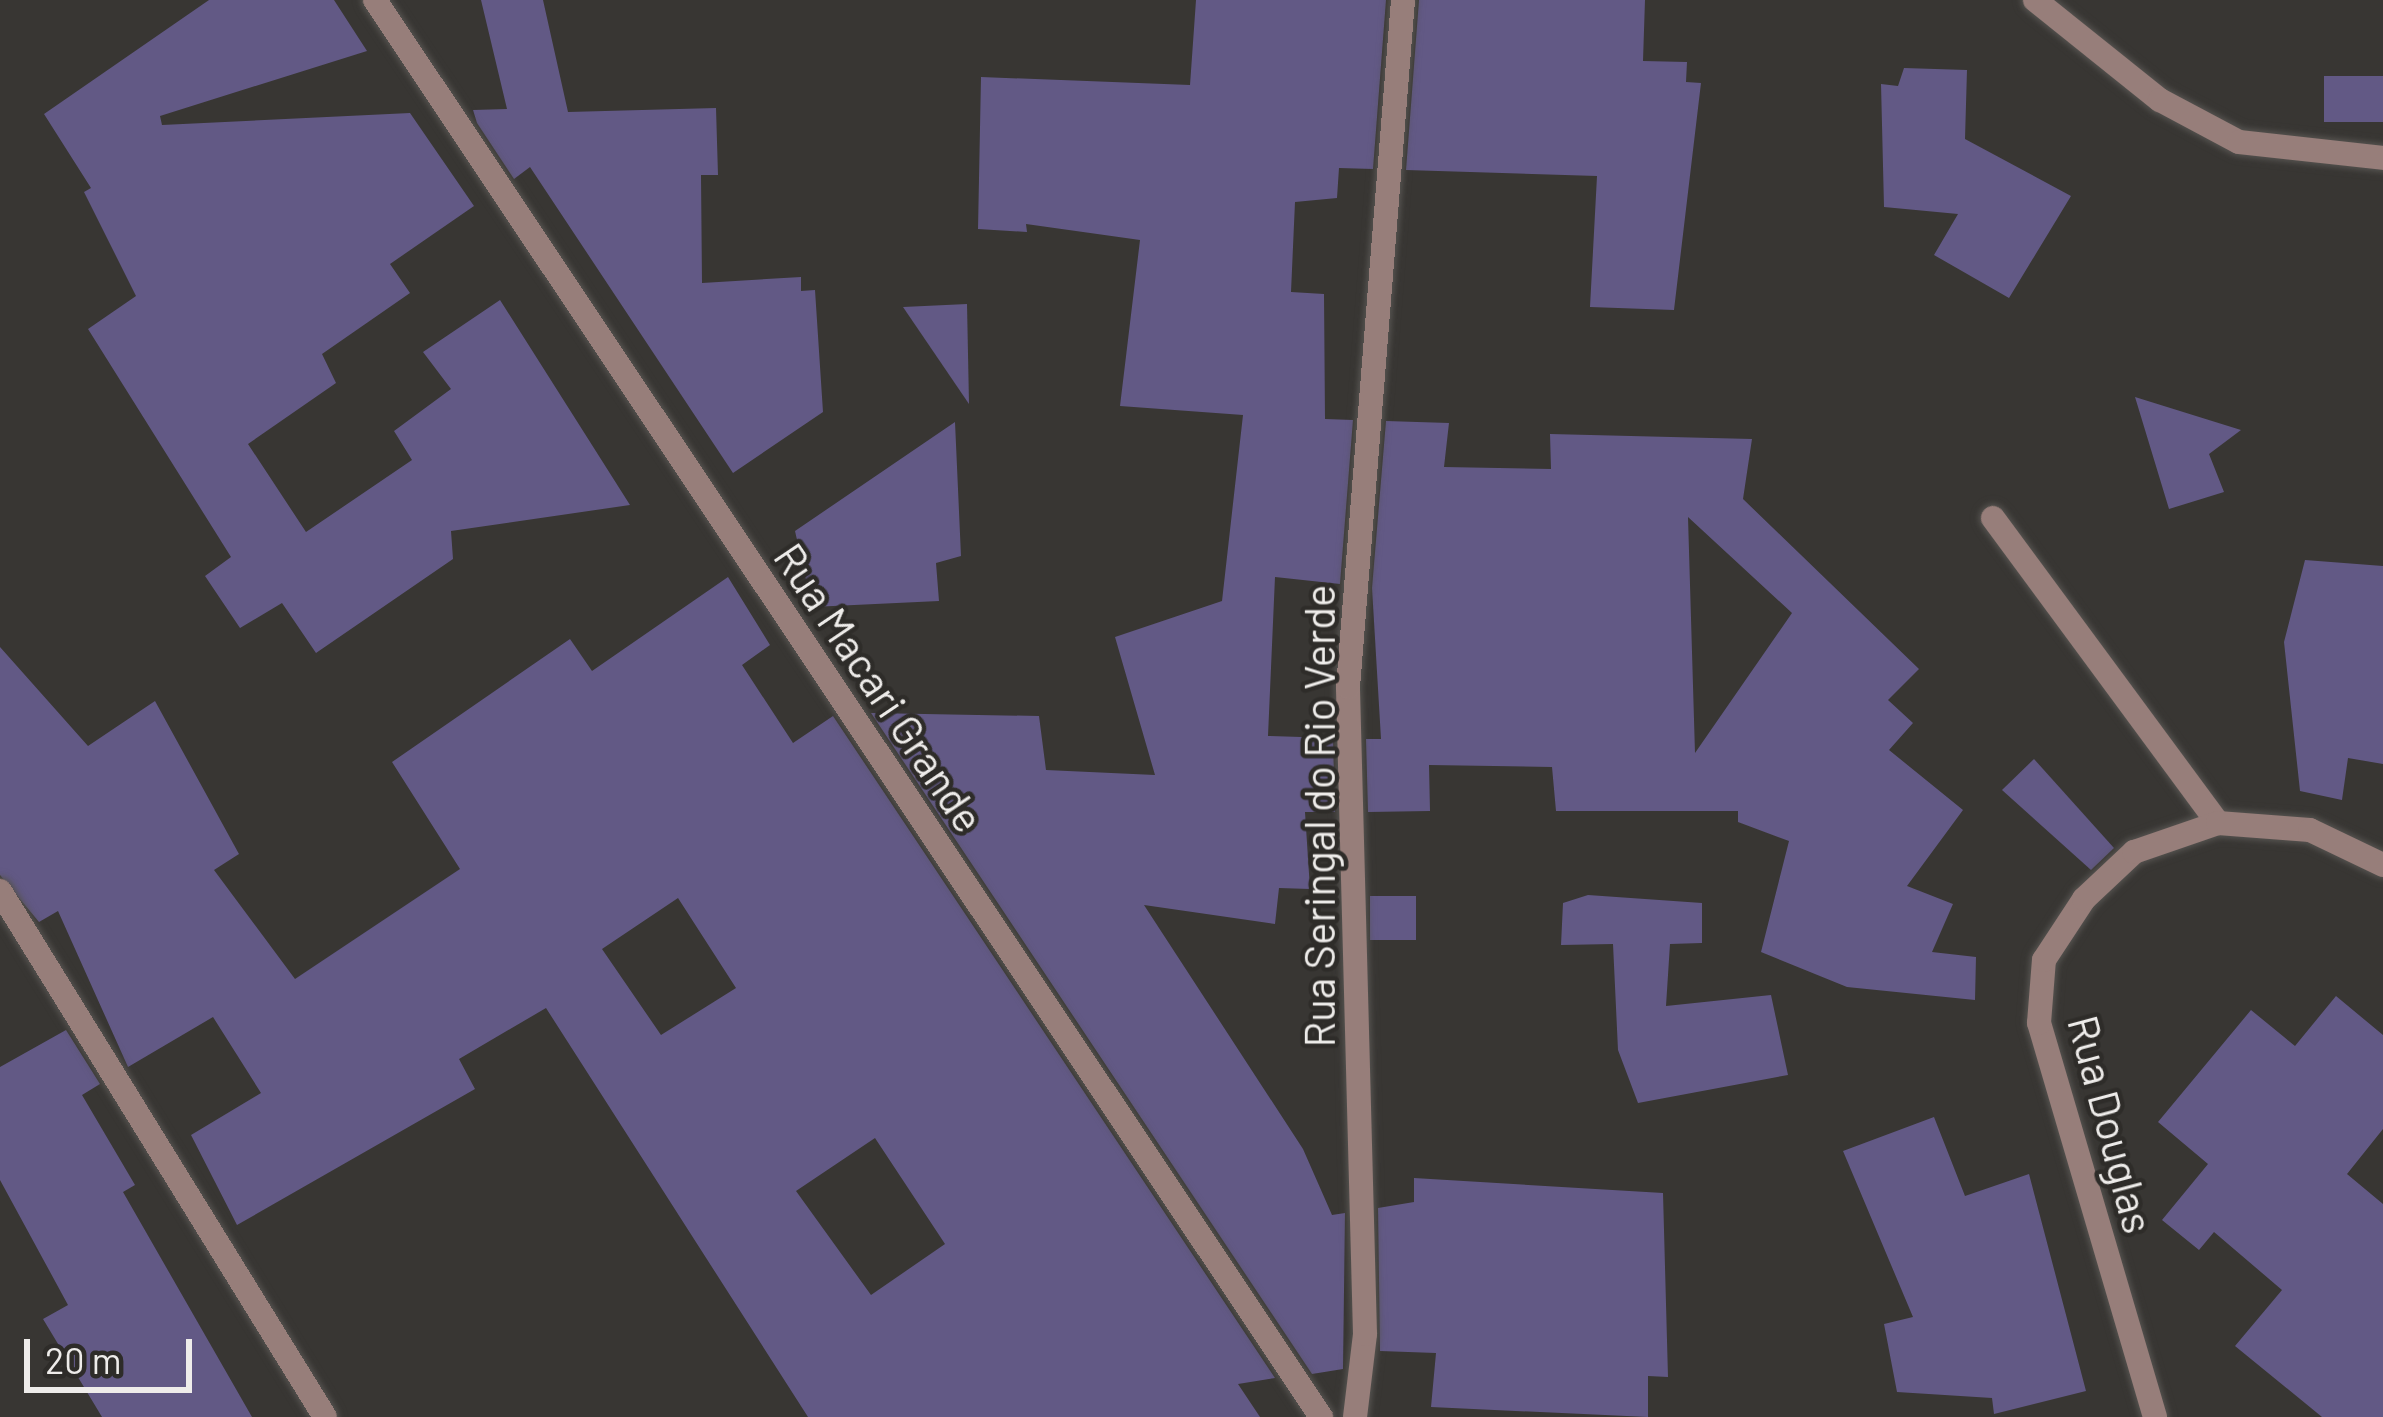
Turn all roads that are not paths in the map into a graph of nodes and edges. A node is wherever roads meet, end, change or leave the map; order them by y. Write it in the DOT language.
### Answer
graph roads {
  1 [pos="375,0"];
  2 [pos="1403,0"];
  3 [pos="2035,0"];
  4 [pos="2383,158"];
  5 [pos="1993,518"];
  6 [pos="2218,823"];
  7 [pos="2383,865"];
  8 [pos="0,891"];
  9 [pos="325,1417"];
  10 [pos="1321,1417"];
  11 [pos="1355,1417"];
  12 [pos="2155,1417"];
  1 -- 10 [label="street, Rua Macari Grande"];
  2 -- 11 [label="street, Rua Seringal do Rio Verde"];
  3 -- 4 [label="street"];
  5 -- 6 [label="street"];
  6 -- 7 [label="street, Rua Douglas"];
  6 -- 12 [label="street, Rua Douglas"];
  8 -- 9 [label="street"];
}
